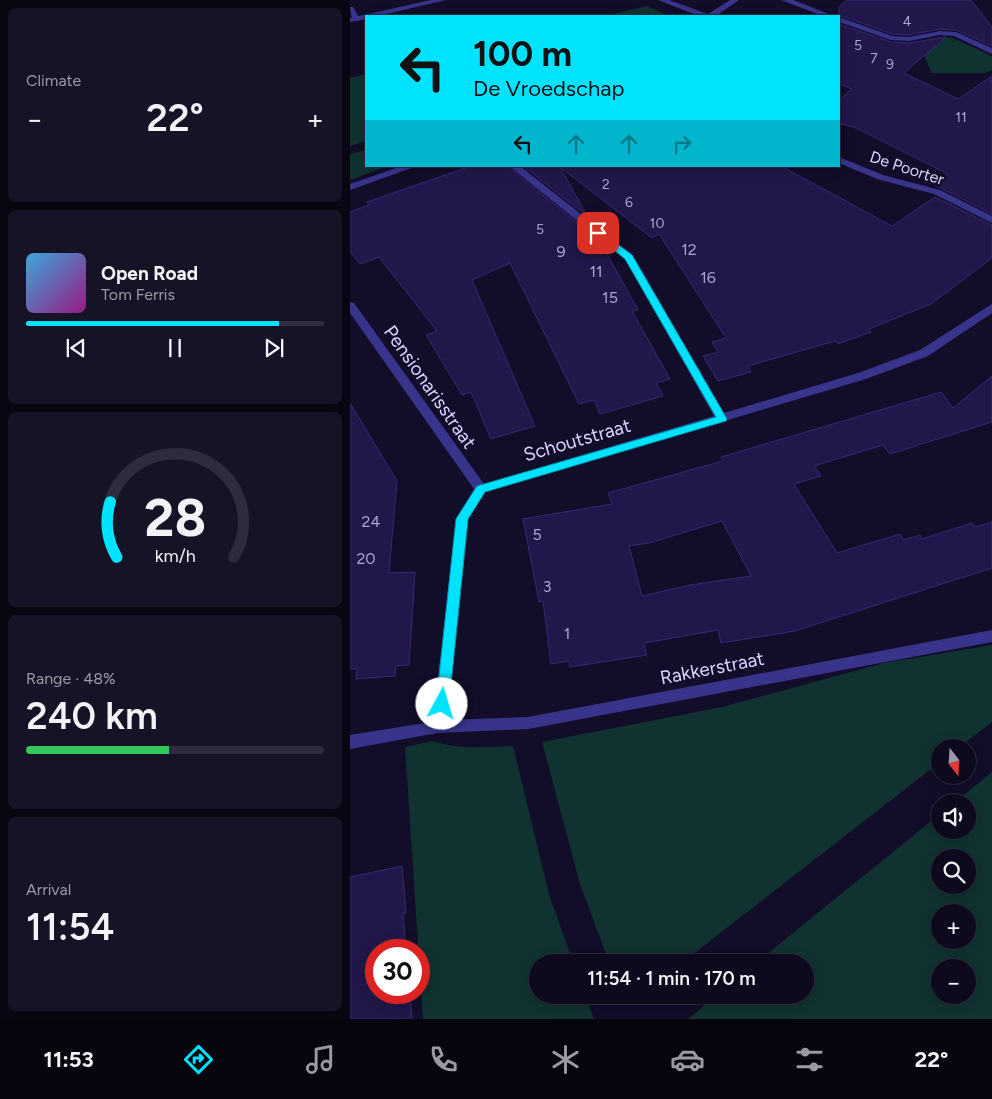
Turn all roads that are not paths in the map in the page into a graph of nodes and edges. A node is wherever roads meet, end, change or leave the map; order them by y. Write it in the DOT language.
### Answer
graph roads {
  1 [pos="442,0"];
  2 [pos="662,0"];
  3 [pos="735,0"];
  4 [pos="785,0"];
  5 [pos="350,9"];
  6 [pos="372,15"];
  7 [pos="703,15"];
  8 [pos="712,15"];
  9 [pos="827,15"];
  10 [pos="840,19"];
  11 [pos="353,20"];
  12 [pos="950,25"];
  13 [pos="956,34"];
  14 [pos="992,51"];
  15 [pos="840,160"];
  16 [pos="409,167"];
  17 [pos="515,167"];
  18 [pos="350,187"];
  19 [pos="992,220"];
  20 [pos="350,305"];
  21 [pos="992,308"];
  22 [pos="722,419"];
  23 [pos="481,489"];
  24 [pos="992,636"];
  25 [pos="438,726"];
  26 [pos="350,742"];
  1 -- 6 [label="street"];
  2 -- 7 [label="street"];
  3 -- 8 [label="street"];
  4 -- 9 [label="street"];
  5 -- 11 [label="street"];
  10 -- 13 [label="street"];
  12 -- 13 [label="street"];
  13 -- 14 [label="street"];
  15 -- 19 [label="street, De Poorter"];
  16 -- 18 [label="street"];
  17 -- 22 [label="street"];
  20 -- 23 [label="street, Pensionarisstraat"];
  21 -- 22 [label="street, Schoutstraat"];
  22 -- 23 [label="street, Schoutstraat"];
  23 -- 25 [label="street"];
  24 -- 25 [label="street, Rakkerstraat"];
  25 -- 26 [label="street"];
}
